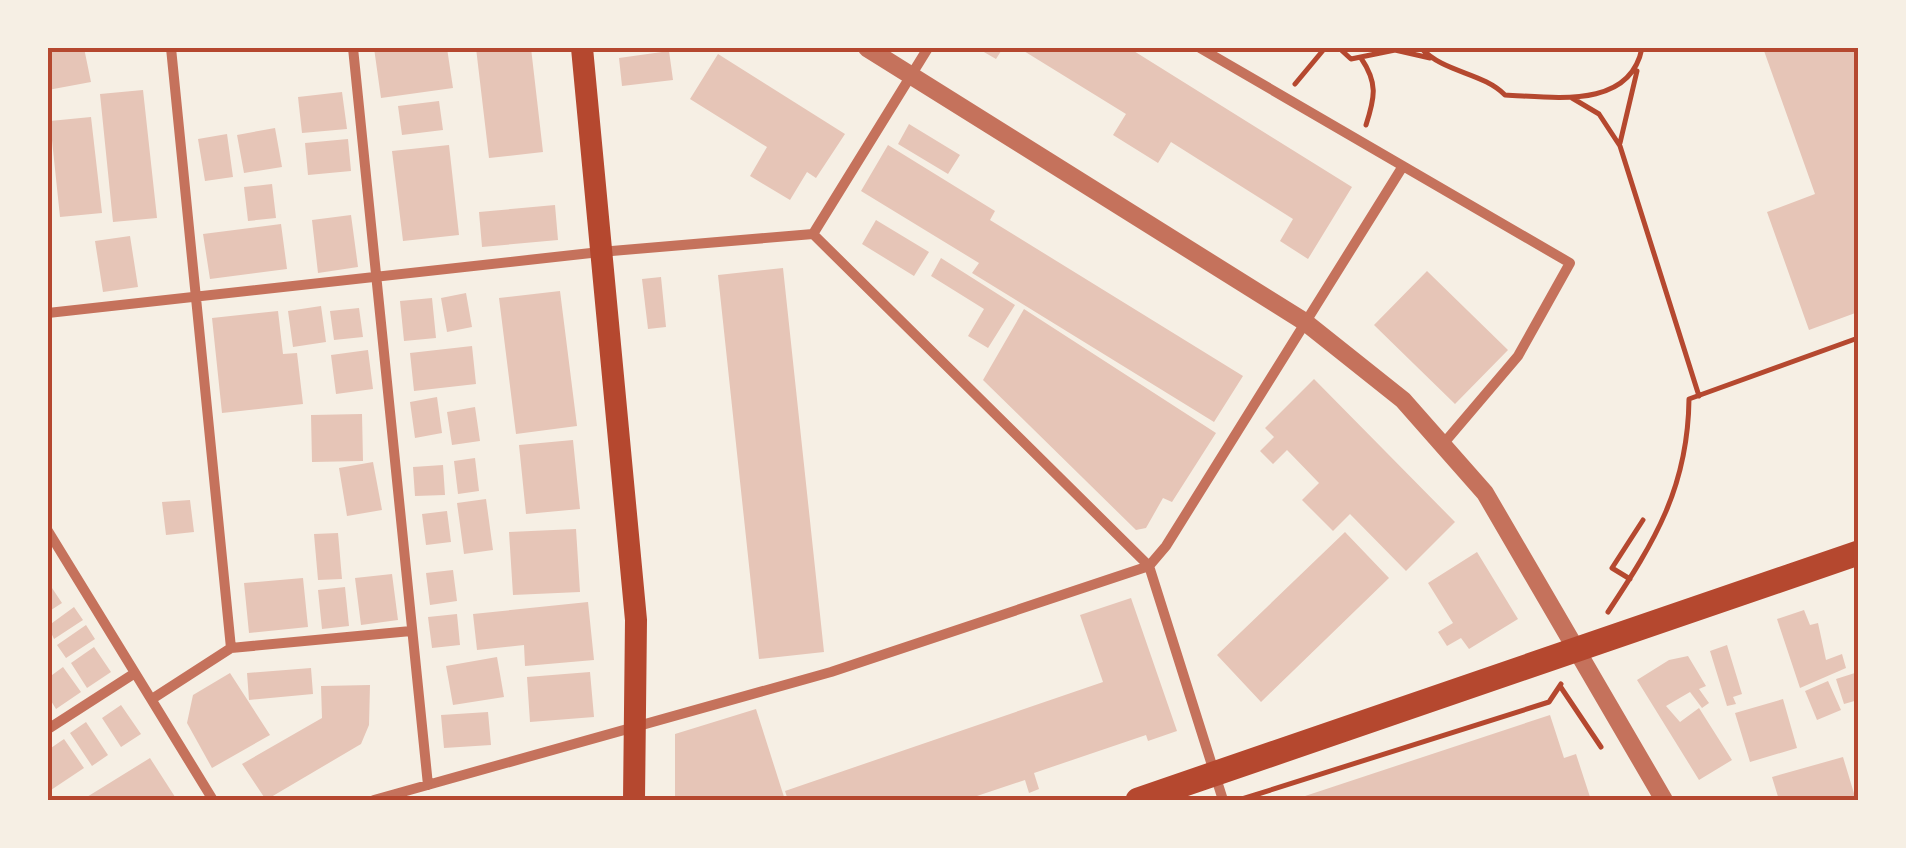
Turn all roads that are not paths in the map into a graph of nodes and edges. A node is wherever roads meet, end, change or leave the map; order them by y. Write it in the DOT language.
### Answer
graph roads {
  1 [pos="171,48"];
  2 [pos="353,48"];
  3 [pos="582,48"];
  4 [pos="867,48"];
  5 [pos="928,48"];
  6 [pos="1200,48"];
  7 [pos="910,75"];
  8 [pos="1403,166"];
  9 [pos="814,234"];
  10 [pos="600,252"];
  11 [pos="376,277"];
  12 [pos="195,298"];
  13 [pos="48,313"];
  14 [pos="1304,322"];
  15 [pos="1444,442"];
  16 [pos="48,531"];
  17 [pos="1858,554"];
  18 [pos="1149,566"];
  19 [pos="411,631"];
  20 [pos="231,648"];
  21 [pos="1578,650"];
  22 [pos="135,673"];
  23 [pos="152,699"];
  24 [pos="636,727"];
  25 [pos="48,730"];
  26 [pos="1214,774"];
  27 [pos="428,785"];
  28 [pos="213,800"];
  29 [pos="374,800"];
  30 [pos="634,800"];
  31 [pos="1138,800"];
  32 [pos="1223,800"];
  33 [pos="1664,800"];
  1 -- 12 [label="street"];
  2 -- 11 [label="street"];
  3 -- 10 [label="main road"];
  4 -- 7 [label="street"];
  5 -- 7 [label="street"];
  6 -- 8 [label="street"];
  7 -- 9 [label="street"];
  7 -- 14 [label="street"];
  8 -- 14 [label="street"];
  8 -- 15 [label="street"];
  9 -- 10 [label="street"];
  9 -- 18 [label="street"];
  10 -- 11 [label="street"];
  10 -- 24 [label="main road"];
  11 -- 12 [label="street"];
  11 -- 19 [label="street"];
  12 -- 13 [label="street"];
  12 -- 20 [label="street"];
  14 -- 15 [label="street"];
  14 -- 18 [label="street"];
  15 -- 21 [label="street"];
  16 -- 22 [label="street"];
  17 -- 21 [label="highway"];
  18 -- 24 [label="street"];
  18 -- 26 [label="street"];
  19 -- 20 [label="street"];
  19 -- 27 [label="street"];
  20 -- 23 [label="street"];
  21 -- 26 [label="highway"];
  21 -- 33 [label="street"];
  22 -- 23 [label="street"];
  22 -- 25 [label="street"];
  23 -- 28 [label="street"];
  24 -- 27 [label="street"];
  24 -- 30 [label="main road"];
  26 -- 31 [label="highway"];
  26 -- 32 [label="street"];
  27 -- 29 [label="street"];
}
